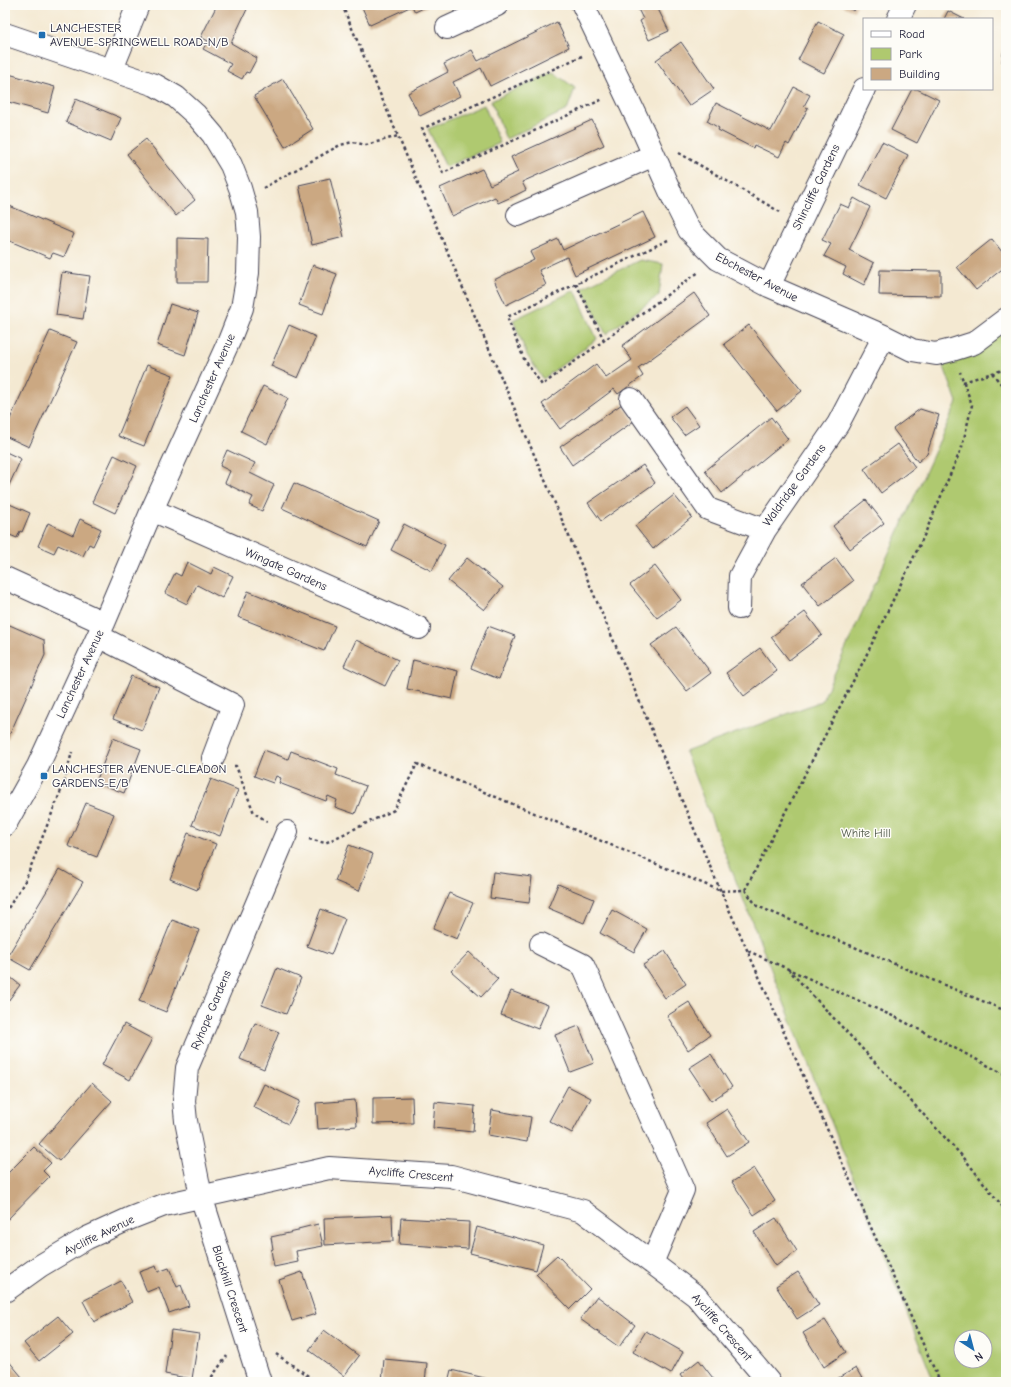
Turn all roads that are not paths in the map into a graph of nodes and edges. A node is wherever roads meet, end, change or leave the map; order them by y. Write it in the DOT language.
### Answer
graph roads {
  1 [pos="138,5"];
  2 [pos="497,5"];
  3 [pos="583,5"];
  4 [pos="905,5"];
  5 [pos="898,18"];
  6 [pos="447,28"];
  7 [pos="5,34"];
  8 [pos="112,70"];
  9 [pos="864,90"];
  10 [pos="654,154"];
  11 [pos="518,215"];
  12 [pos="769,286"];
  13 [pos="1006,319"];
  14 [pos="884,336"];
  15 [pos="631,399"];
  16 [pos="152,510"];
  17 [pos="765,530"];
  18 [pos="5,578"];
  19 [pos="739,608"];
  20 [pos="420,628"];
  21 [pos="101,629"];
  22 [pos="213,758"];
  23 [pos="5,825"];
  24 [pos="286,832"];
  25 [pos="541,944"];
  26 [pos="201,1196"];
  27 [pos="652,1263"];
  28 [pos="5,1291"];
  29 [pos="260,1382"];
  30 [pos="769,1382"];
  1 -- 8 [label="street"];
  2 -- 6 [label="street"];
  3 -- 10 [label="street, Ebchester Avenue"];
  4 -- 5 [label="street"];
  7 -- 8 [label="street, Lanchester Avenue"];
  8 -- 16 [label="street, Lanchester Avenue"];
  9 -- 12 [label="street, Shincliffe Gardens"];
  10 -- 11 [label="street"];
  10 -- 12 [label="street, Ebchester Avenue"];
  12 -- 14 [label="street, Ebchester Avenue"];
  13 -- 14 [label="street, Ebchester Avenue"];
  14 -- 17 [label="street, Waldridge Gardens"];
  15 -- 17 [label="street, Waldridge Gardens"];
  16 -- 20 [label="street, Wingate Gardens"];
  16 -- 21 [label="street, Lanchester Avenue"];
  17 -- 19 [label="street"];
  18 -- 21 [label="street"];
  21 -- 22 [label="street"];
  21 -- 23 [label="street, Lanchester Avenue"];
  24 -- 26 [label="street, Ryhope Gardens"];
  25 -- 27 [label="street"];
  26 -- 27 [label="street, Aycliffe Crescent"];
  26 -- 28 [label="street, Aycliffe Avenue"];
  26 -- 29 [label="street, Blackhill Crescent"];
  27 -- 30 [label="street, Aycliffe Crescent"];
}
